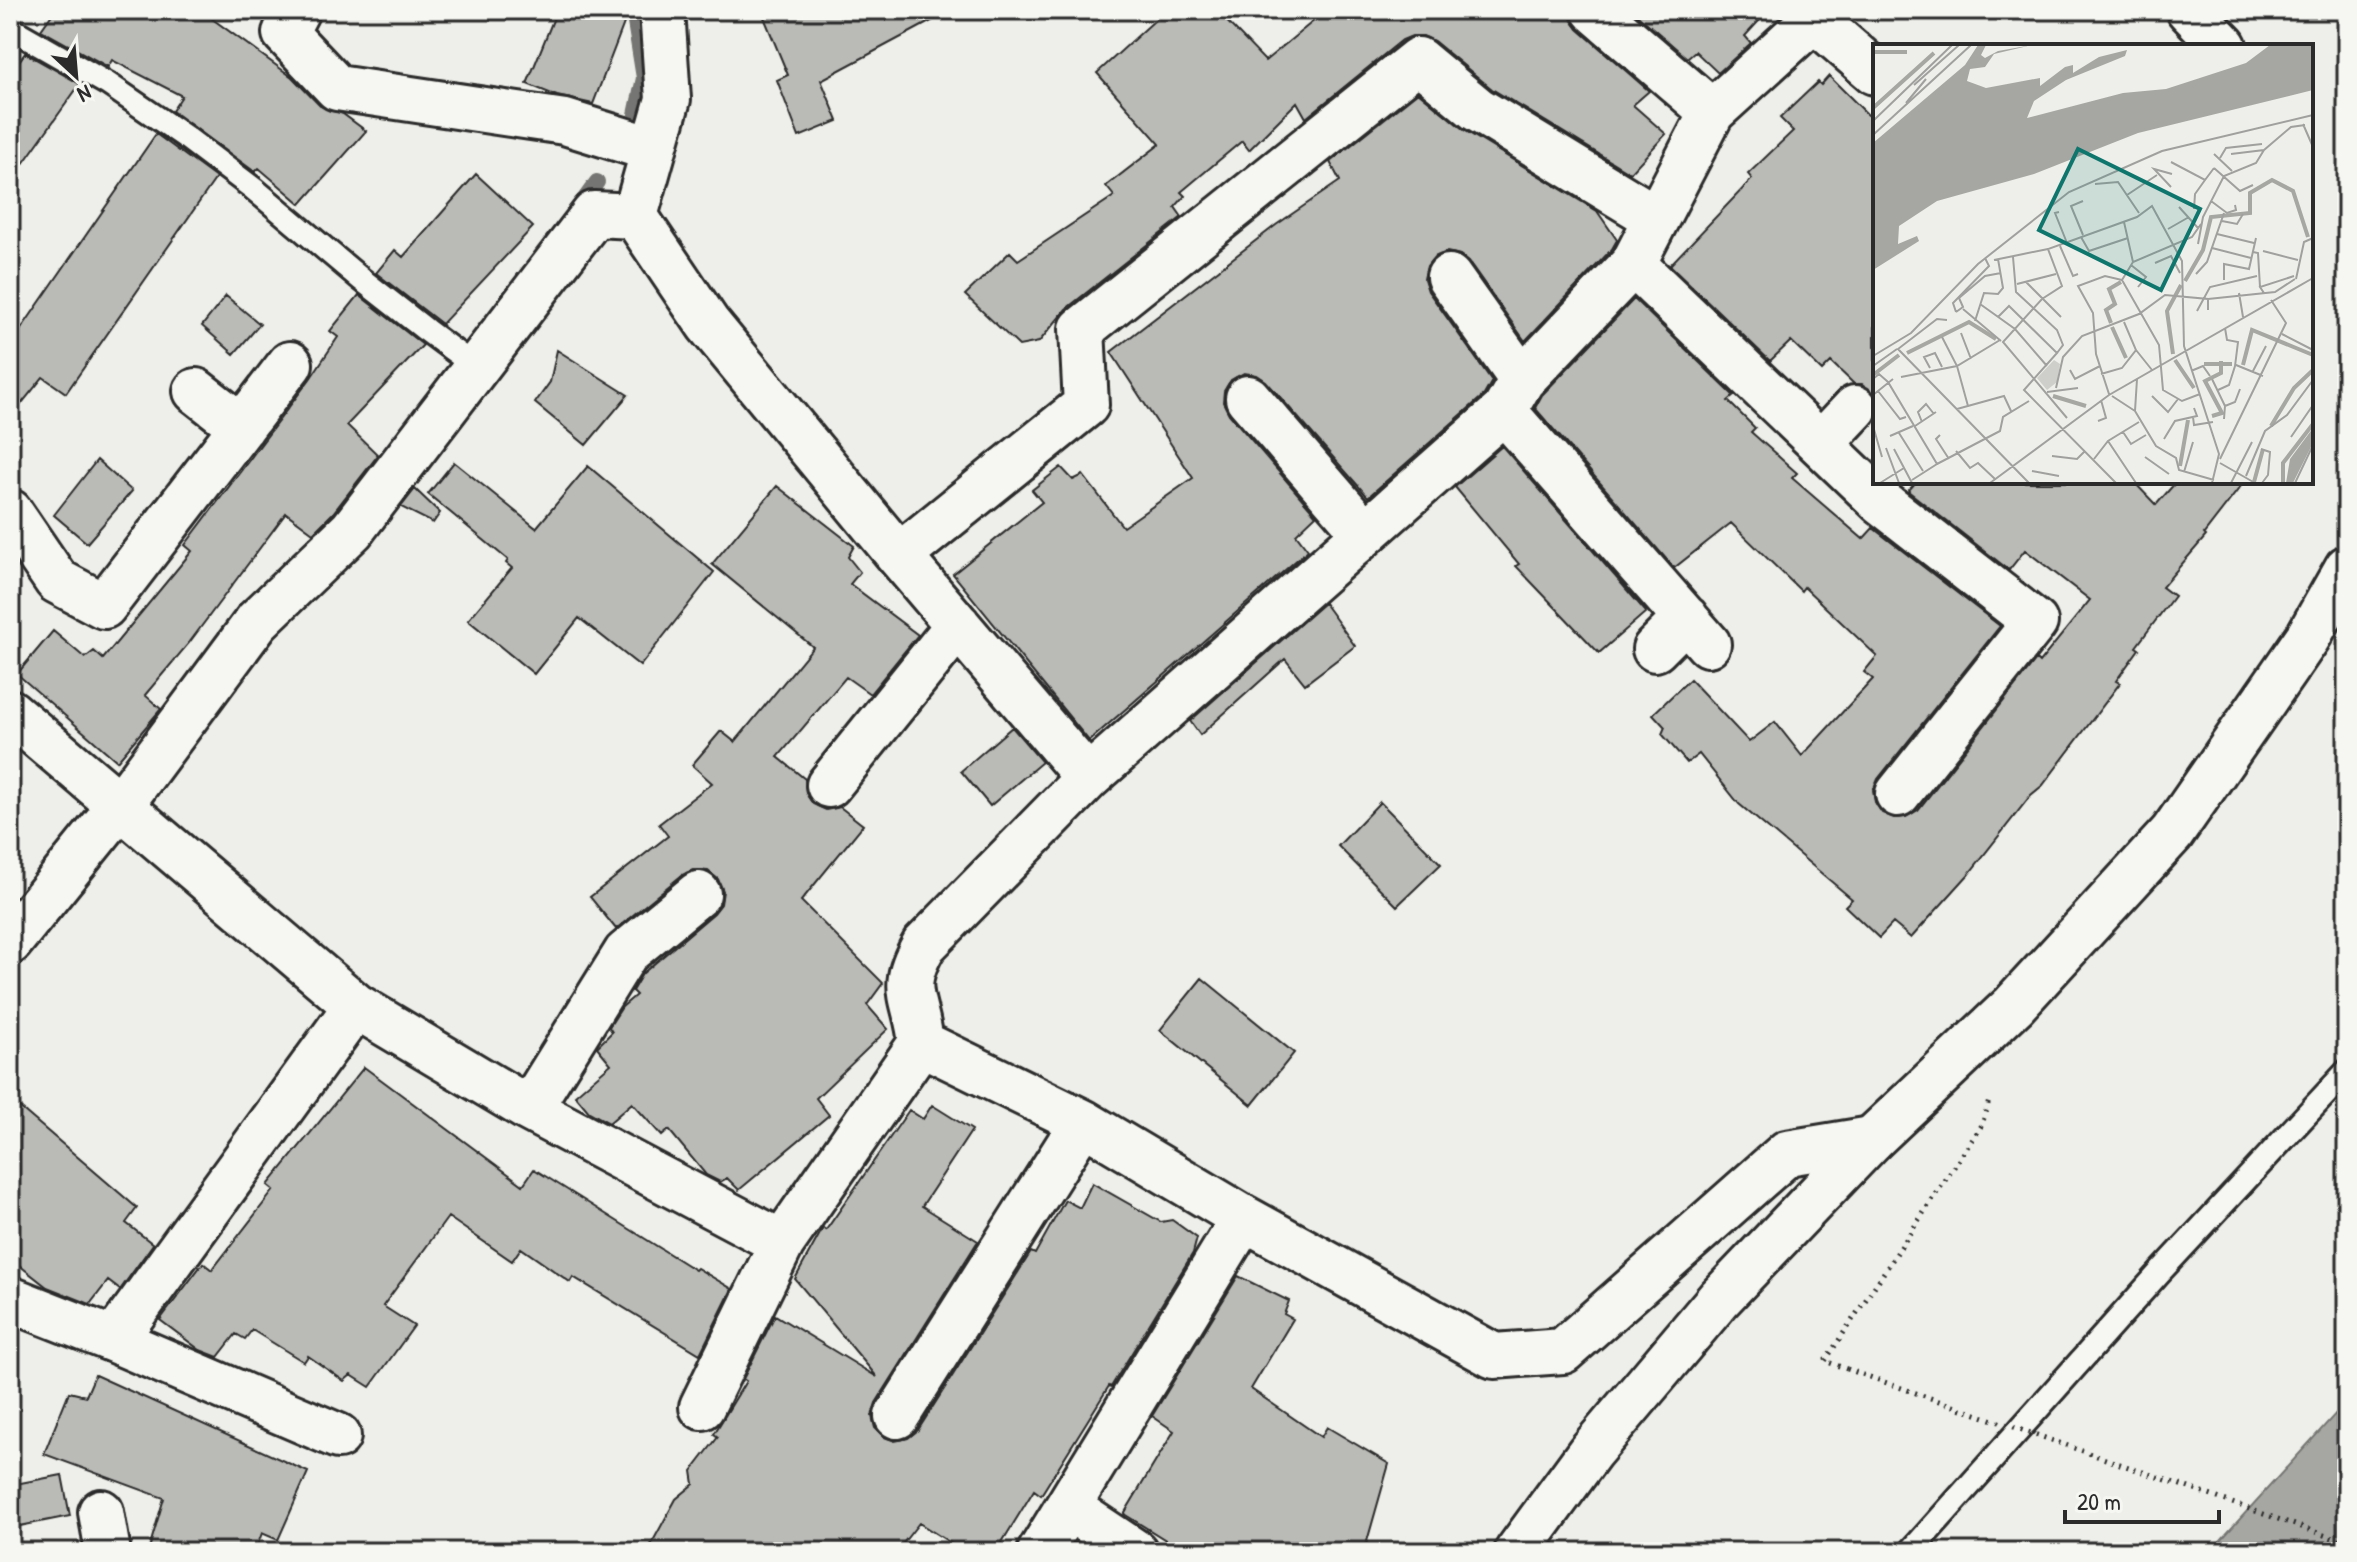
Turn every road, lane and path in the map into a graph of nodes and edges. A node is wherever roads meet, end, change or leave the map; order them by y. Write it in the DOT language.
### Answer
graph roads {
  1 [pos="297,10"];
  2 [pos="662,10"];
  3 [pos="1594,10"];
  4 [pos="2189,10"];
  5 [pos="1820,15"];
  6 [pos="10,28"];
  7 [pos="2222,44"];
  8 [pos="1873,70"];
  9 [pos="1712,112"];
  10 [pos="652,149"];
  11 [pos="635,216"];
  12 [pos="1656,218"];
  13 [pos="1633,264"];
  14 [pos="1449,277"];
  15 [pos="480,363"];
  16 [pos="290,364"];
  17 [pos="196,391"];
  18 [pos="1513,395"];
  19 [pos="1248,398"];
  20 [pos="1855,408"];
  21 [pos="242,427"];
  22 [pos="1821,444"];
  23 [pos="10,512"];
  24 [pos="1364,532"];
  25 [pos="899,556"];
  26 [pos="2347,568"];
  27 [pos="958,625"];
  28 [pos="1655,649"];
  29 [pos="10,712"];
  30 [pos="1088,778"];
  31 [pos="829,785"];
  32 [pos="1898,794"];
  33 [pos="119,807"];
  34 [pos="698,894"];
  35 [pos="10,942"];
  36 [pos="356,1006"];
  37 [pos="921,1043"];
  38 [pos="2347,1071"];
  39 [pos="1990,1095"];
  40 [pos="529,1109"];
  41 [pos="1083,1122"];
  42 [pos="1872,1139"];
  43 [pos="1244,1218"];
  44 [pos="782,1243"];
  45 [pos="10,1299"];
  46 [pos="114,1340"];
  47 [pos="702,1407"];
  48 [pos="897,1416"];
  49 [pos="338,1436"];
  50 [pos="1069,1508"];
  51 [pos="2347,1543"];
  52 [pos="1040,1552"];
  53 [pos="1135,1552"];
  54 [pos="1517,1552"];
  55 [pos="1910,1552"];
  1 -- 10 [label="street"];
  2 -- 10 [label="street"];
  3 -- 9 [label="street"];
  4 -- 7 [label="street"];
  5 -- 8 [label="street"];
  5 -- 9 [label="street"];
  6 -- 15 [label="lane"];
  9 -- 12 [label="street"];
  10 -- 11 [label="street"];
  11 -- 15 [label="street"];
  11 -- 25 [label="street"];
  12 -- 13 [label="street"];
  12 -- 25 [label="street"];
  13 -- 18 [label="street"];
  13 -- 22 [label="street"];
  14 -- 18 [label="street"];
  15 -- 33 [label="street"];
  16 -- 21 [label="street"];
  17 -- 21 [label="street"];
  18 -- 24 [label="street"];
  18 -- 28 [label="street"];
  19 -- 24 [label="street"];
  20 -- 22 [label="street"];
  21 -- 23 [label="street"];
  22 -- 32 [label="street"];
  24 -- 30 [label="street"];
  25 -- 27 [label="street"];
  26 -- 42 [label="street"];
  27 -- 30 [label="street"];
  27 -- 31 [label="street"];
  29 -- 33 [label="street"];
  30 -- 37 [label="street"];
  33 -- 35 [label="street"];
  33 -- 36 [label="street"];
  34 -- 40 [label="street"];
  36 -- 40 [label="street"];
  36 -- 46 [label="street"];
  37 -- 41 [label="street"];
  37 -- 44 [label="street"];
  38 -- 55 [label="lane"];
  39 -- 51 [label="path, bridge"];
  40 -- 44 [label="street"];
  41 -- 43 [label="street"];
  41 -- 48 [label="street"];
  42 -- 43 [label="street"];
  42 -- 54 [label="street"];
  43 -- 50 [label="street"];
  44 -- 47 [label="street"];
  45 -- 46 [label="street"];
  46 -- 49 [label="street"];
  50 -- 52 [label="street"];
  50 -- 53 [label="street"];
}
